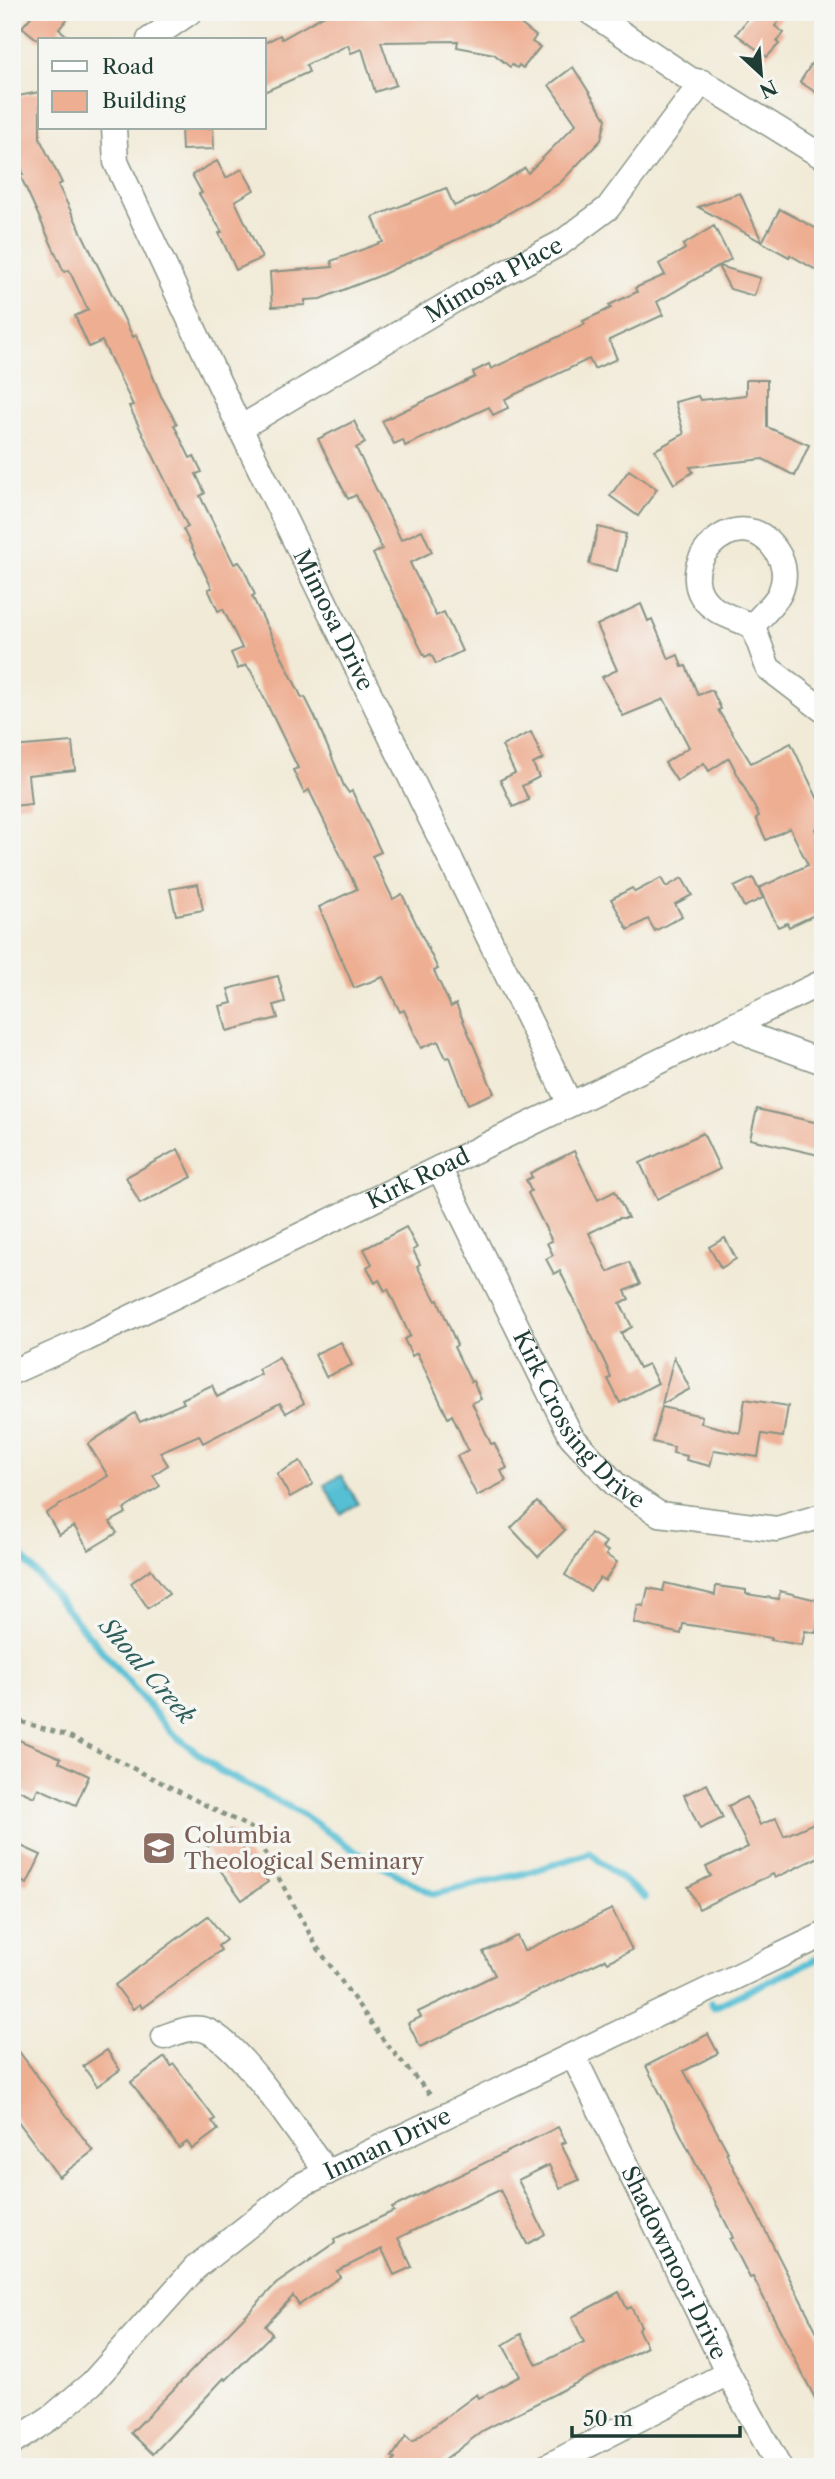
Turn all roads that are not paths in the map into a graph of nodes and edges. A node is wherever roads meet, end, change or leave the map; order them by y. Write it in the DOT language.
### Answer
graph roads {
  1 [pos="190,12"];
  2 [pos="590,12"];
  3 [pos="152,38"];
  4 [pos="702,82"];
  5 [pos="114,130"];
  6 [pos="823,158"];
  7 [pos="240,428"];
  8 [pos="752,626"];
  9 [pos="823,710"];
  10 [pos="823,982"];
  11 [pos="735,1026"];
  12 [pos="823,1062"];
  13 [pos="570,1104"];
  14 [pos="439,1168"];
  15 [pos="12,1371"];
  16 [pos="819,1517"];
  17 [pos="823,1935"];
  18 [pos="164,2037"];
  19 [pos="573,2055"];
  20 [pos="327,2172"];
  21 [pos="729,2373"];
  22 [pos="12,2443"];
  23 [pos="546,2467"];
  24 [pos="779,2467"];
  1 -- 3 [label="street"];
  2 -- 4 [label="street"];
  4 -- 6 [label="street"];
  4 -- 7 [label="street, Mimosa Place"];
  5 -- 7 [label="street, Mimosa Drive"];
  7 -- 13 [label="street, Mimosa Drive"];
  8 -- 9 [label="street"];
  10 -- 11 [label="street, Kirk Road"];
  11 -- 12 [label="street"];
  11 -- 13 [label="street, Kirk Road"];
  13 -- 14 [label="street, Kirk Road"];
  14 -- 15 [label="street, Kirk Road"];
  14 -- 16 [label="street, Kirk Crossing Drive"];
  17 -- 19 [label="street, Inman Drive"];
  18 -- 20 [label="street"];
  19 -- 20 [label="street, Inman Drive"];
  19 -- 21 [label="street, Shadowmoor Drive"];
  20 -- 22 [label="street, Inman Drive"];
  21 -- 23 [label="street"];
  21 -- 24 [label="street, Shadowmoor Drive"];
}
